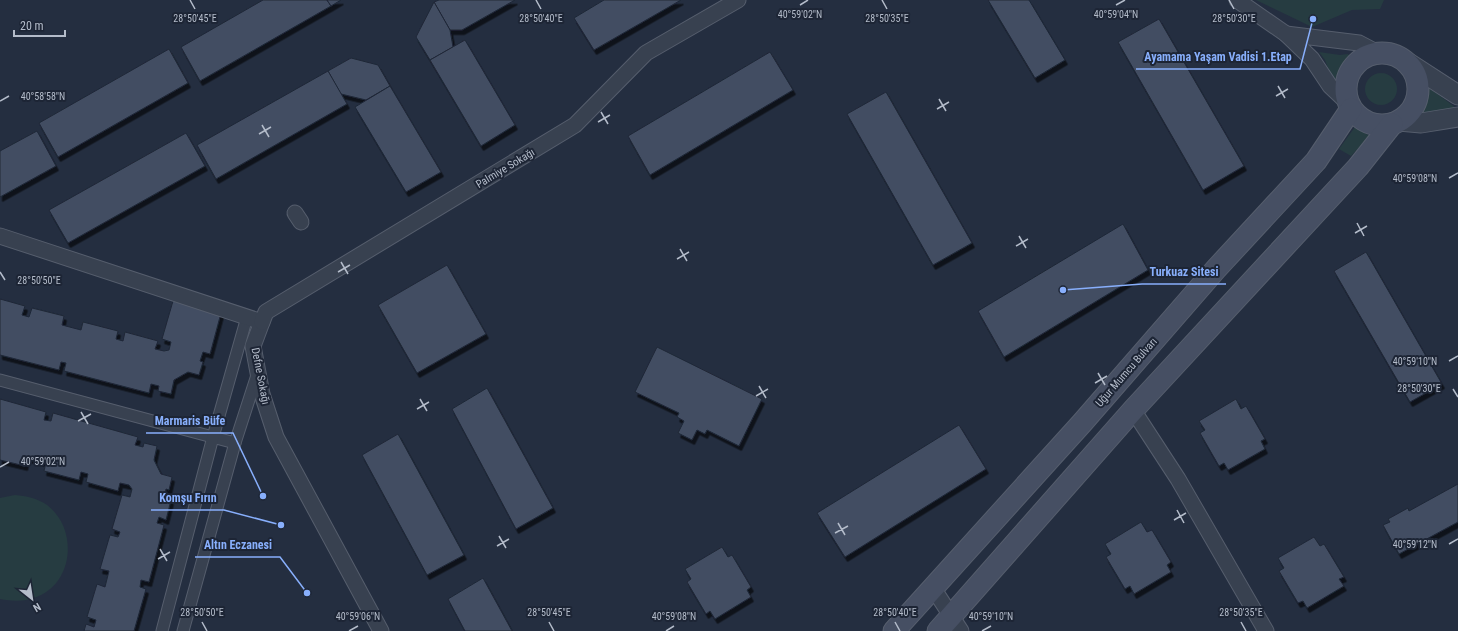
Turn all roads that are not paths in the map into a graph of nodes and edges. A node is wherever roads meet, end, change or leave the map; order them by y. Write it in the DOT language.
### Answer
graph roads {
  1 [pos="738,0"];
  2 [pos="1237,0"];
  3 [pos="1286,34"];
  4 [pos="1378,53"];
  5 [pos="1404,60"];
  6 [pos="1458,95"];
  7 [pos="1349,106"];
  8 [pos="1458,117"];
  9 [pos="1396,123"];
  10 [pos="0,236"];
  11 [pos="248,317"];
  12 [pos="262,322"];
  13 [pos="258,371"];
  14 [pos="0,380"];
  15 [pos="1133,410"];
  16 [pos="213,437"];
  17 [pos="235,443"];
  18 [pos="933,588"];
  19 [pos="950,626"];
  20 [pos="162,631"];
  21 [pos="183,631"];
  22 [pos="381,631"];
  23 [pos="894,631"];
  24 [pos="1266,631"];
  1 -- 12 [label="street, Palmiye Sokağı"];
  2 -- 3 [label="street"];
  3 -- 4 [label="street"];
  3 -- 7 [label="street"];
  4 -- 5 [label="main road"];
  4 -- 7 [label="main road"];
  5 -- 6 [label="street"];
  5 -- 9 [label="main road"];
  7 -- 9 [label="main road"];
  7 -- 18 [label="main road, Uğur Mumcu Bulvarı"];
  8 -- 9 [label="street"];
  9 -- 15 [label="main road"];
  10 -- 11 [label="street"];
  11 -- 12 [label="street"];
  11 -- 16 [label="street"];
  12 -- 13 [label="street, Defne Sokağı"];
  13 -- 17 [label="street"];
  13 -- 22 [label="street, Defne Sokağı"];
  14 -- 16 [label="street"];
  15 -- 19 [label="main road"];
  15 -- 24 [label="street"];
  16 -- 17 [label="street"];
  16 -- 20 [label="street"];
  17 -- 21 [label="street"];
  18 -- 19 [label="street"];
  18 -- 23 [label="main road, Uğur Mumcu Bulvarı"];
}
